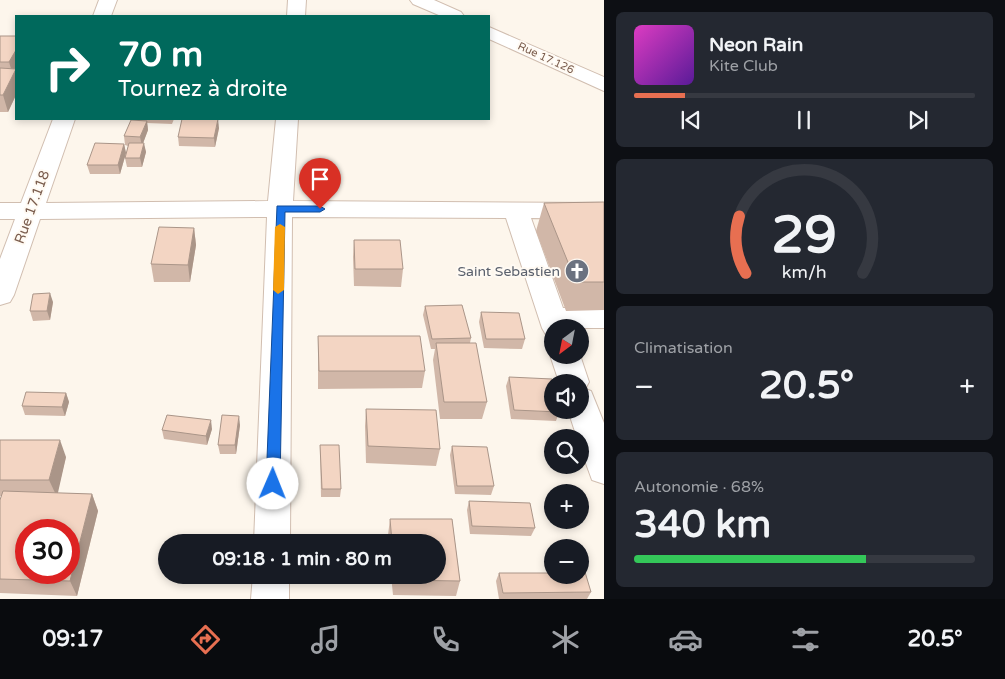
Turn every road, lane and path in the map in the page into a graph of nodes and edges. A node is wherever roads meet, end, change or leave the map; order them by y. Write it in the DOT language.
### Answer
graph roads {
  1 [pos="108,0"];
  2 [pos="297,0"];
  3 [pos="419,0"];
  4 [pos="453,0"];
  5 [pos="437,8"];
  6 [pos="102,15"];
  7 [pos="296,15"];
  8 [pos="453,15"];
  9 [pos="490,32"];
  10 [pos="604,85"];
  11 [pos="64,120"];
  12 [pos="287,120"];
  13 [pos="280,209"];
  14 [pos="0,211"];
  15 [pos="29,211"];
  16 [pos="516,211"];
  17 [pos="604,211"];
  18 [pos="0,295"];
  19 [pos="604,318"];
  20 [pos="553,319"];
  21 [pos="589,320"];
  22 [pos="587,419"];
  23 [pos="604,470"];
  24 [pos="272,534"];
  25 [pos="271,584"];
  26 [pos="270,599"];
  1 -- 6 [label="street"];
  2 -- 7 [label="street"];
  3 -- 5 [label="street"];
  4 -- 5 [label="street"];
  5 -- 8 [label="street"];
  9 -- 10 [label="street, Rue 17.126"];
  11 -- 15 [label="street, Rue 17.118"];
  12 -- 13 [label="street"];
  13 -- 15 [label="street"];
  13 -- 16 [label="street"];
  13 -- 24 [label="street"];
  14 -- 15 [label="street"];
  15 -- 18 [label="street, Rue 17.118"];
  16 -- 17 [label="street"];
  16 -- 20 [label="street"];
  19 -- 21 [label="street"];
  22 -- 23 [label="street"];
  25 -- 26 [label="street"];
}
